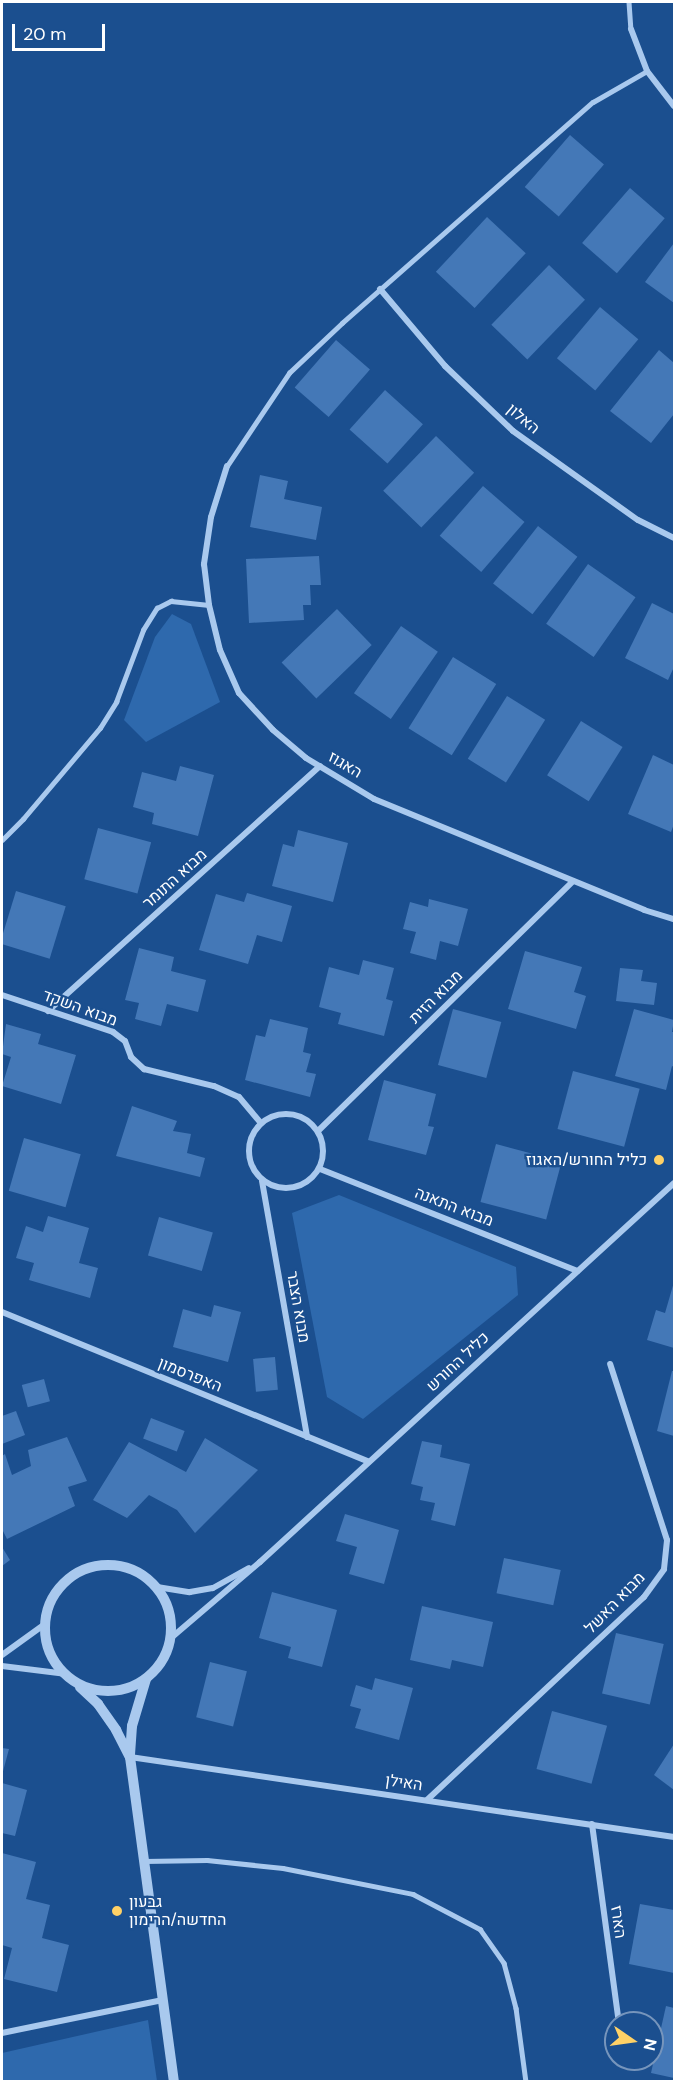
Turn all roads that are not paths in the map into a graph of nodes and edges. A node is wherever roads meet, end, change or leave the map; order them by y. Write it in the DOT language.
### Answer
graph roads {
  1 [pos="629,2"];
  2 [pos="631,28"];
  3 [pos="647,71"];
  4 [pos="675,106"];
  5 [pos="380,289"];
  6 [pos="227,466"];
  7 [pos="675,538"];
  8 [pos="209,604"];
  9 [pos="320,766"];
  10 [pos="2,840"];
  11 [pos="573,881"];
  12 [pos="675,919"];
  13 [pos="2,995"];
  14 [pos="48,1011"];
  15 [pos="261,1123"];
  16 [pos="318,1131"];
  17 [pos="320,1169"];
  18 [pos="262,1181"];
  19 [pos="675,1183"];
  20 [pos="578,1270"];
  21 [pos="2,1312"];
  22 [pos="610,1364"];
  23 [pos="307,1437"];
  24 [pos="369,1462"];
  25 [pos="260,1562"];
  26 [pos="157,1587"];
  27 [pos="45,1624"];
  28 [pos="171,1638"];
  29 [pos="2,1655"];
  30 [pos="2,1666"];
  31 [pos="67,1674"];
  32 [pos="146,1679"];
  33 [pos="75,1682"];
  34 [pos="129,1757"];
  35 [pos="427,1800"];
  36 [pos="592,1824"];
  37 [pos="675,1837"];
  38 [pos="144,1861"];
  39 [pos="163,2000"];
  40 [pos="617,2011"];
  41 [pos="2,2033"];
  42 [pos="174,2082"];
  43 [pos="526,2082"];
  1 -- 2 [label="lane"];
  2 -- 3 [label="street"];
  3 -- 4 [label="street"];
  3 -- 5 [label="lane"];
  5 -- 6 [label="lane"];
  5 -- 7 [label="street, האלון"];
  6 -- 8 [label="street, האגוז"];
  8 -- 9 [label="street, האגוז"];
  8 -- 10 [label="lane"];
  9 -- 11 [label="street, האגוז"];
  9 -- 14 [label="street, מבוא התומר"];
  11 -- 12 [label="street, האגוז"];
  11 -- 16 [label="street, מבוא הזית"];
  13 -- 14 [label="street, מבוא השקד"];
  14 -- 15 [label="street, מבוא השקד"];
  15 -- 16 [label="street"];
  15 -- 18 [label="street"];
  16 -- 17 [label="street"];
  17 -- 18 [label="street"];
  17 -- 20 [label="street, מבוא התאנה"];
  18 -- 23 [label="street, מבוא הצבר"];
  19 -- 20 [label="street, כליל החורש"];
  20 -- 24 [label="street, כליל החורש"];
  21 -- 23 [label="street, האפרסמון"];
  22 -- 35 [label="street, מבוא האשל"];
  23 -- 24 [label="street, האפרסמון"];
  24 -- 25 [label="street, כליל החורש"];
  25 -- 26 [label="street, כליל החורש"];
  25 -- 28 [label="street, כליל החורש"];
  26 -- 27 [label="street"];
  26 -- 28 [label="street"];
  27 -- 29 [label="street"];
  27 -- 31 [label="street"];
  28 -- 32 [label="street"];
  30 -- 31 [label="street"];
  31 -- 33 [label="street"];
  32 -- 33 [label="street"];
  32 -- 34 [label="street"];
  33 -- 34 [label="street"];
  34 -- 35 [label="street, האילן"];
  34 -- 38 [label="street"];
  35 -- 36 [label="street, האילן"];
  36 -- 37 [label="street, האילן"];
  36 -- 40 [label="street, הארז"];
  38 -- 39 [label="street"];
  38 -- 43 [label="lane"];
  39 -- 41 [label="street"];
  39 -- 42 [label="street"];
}
